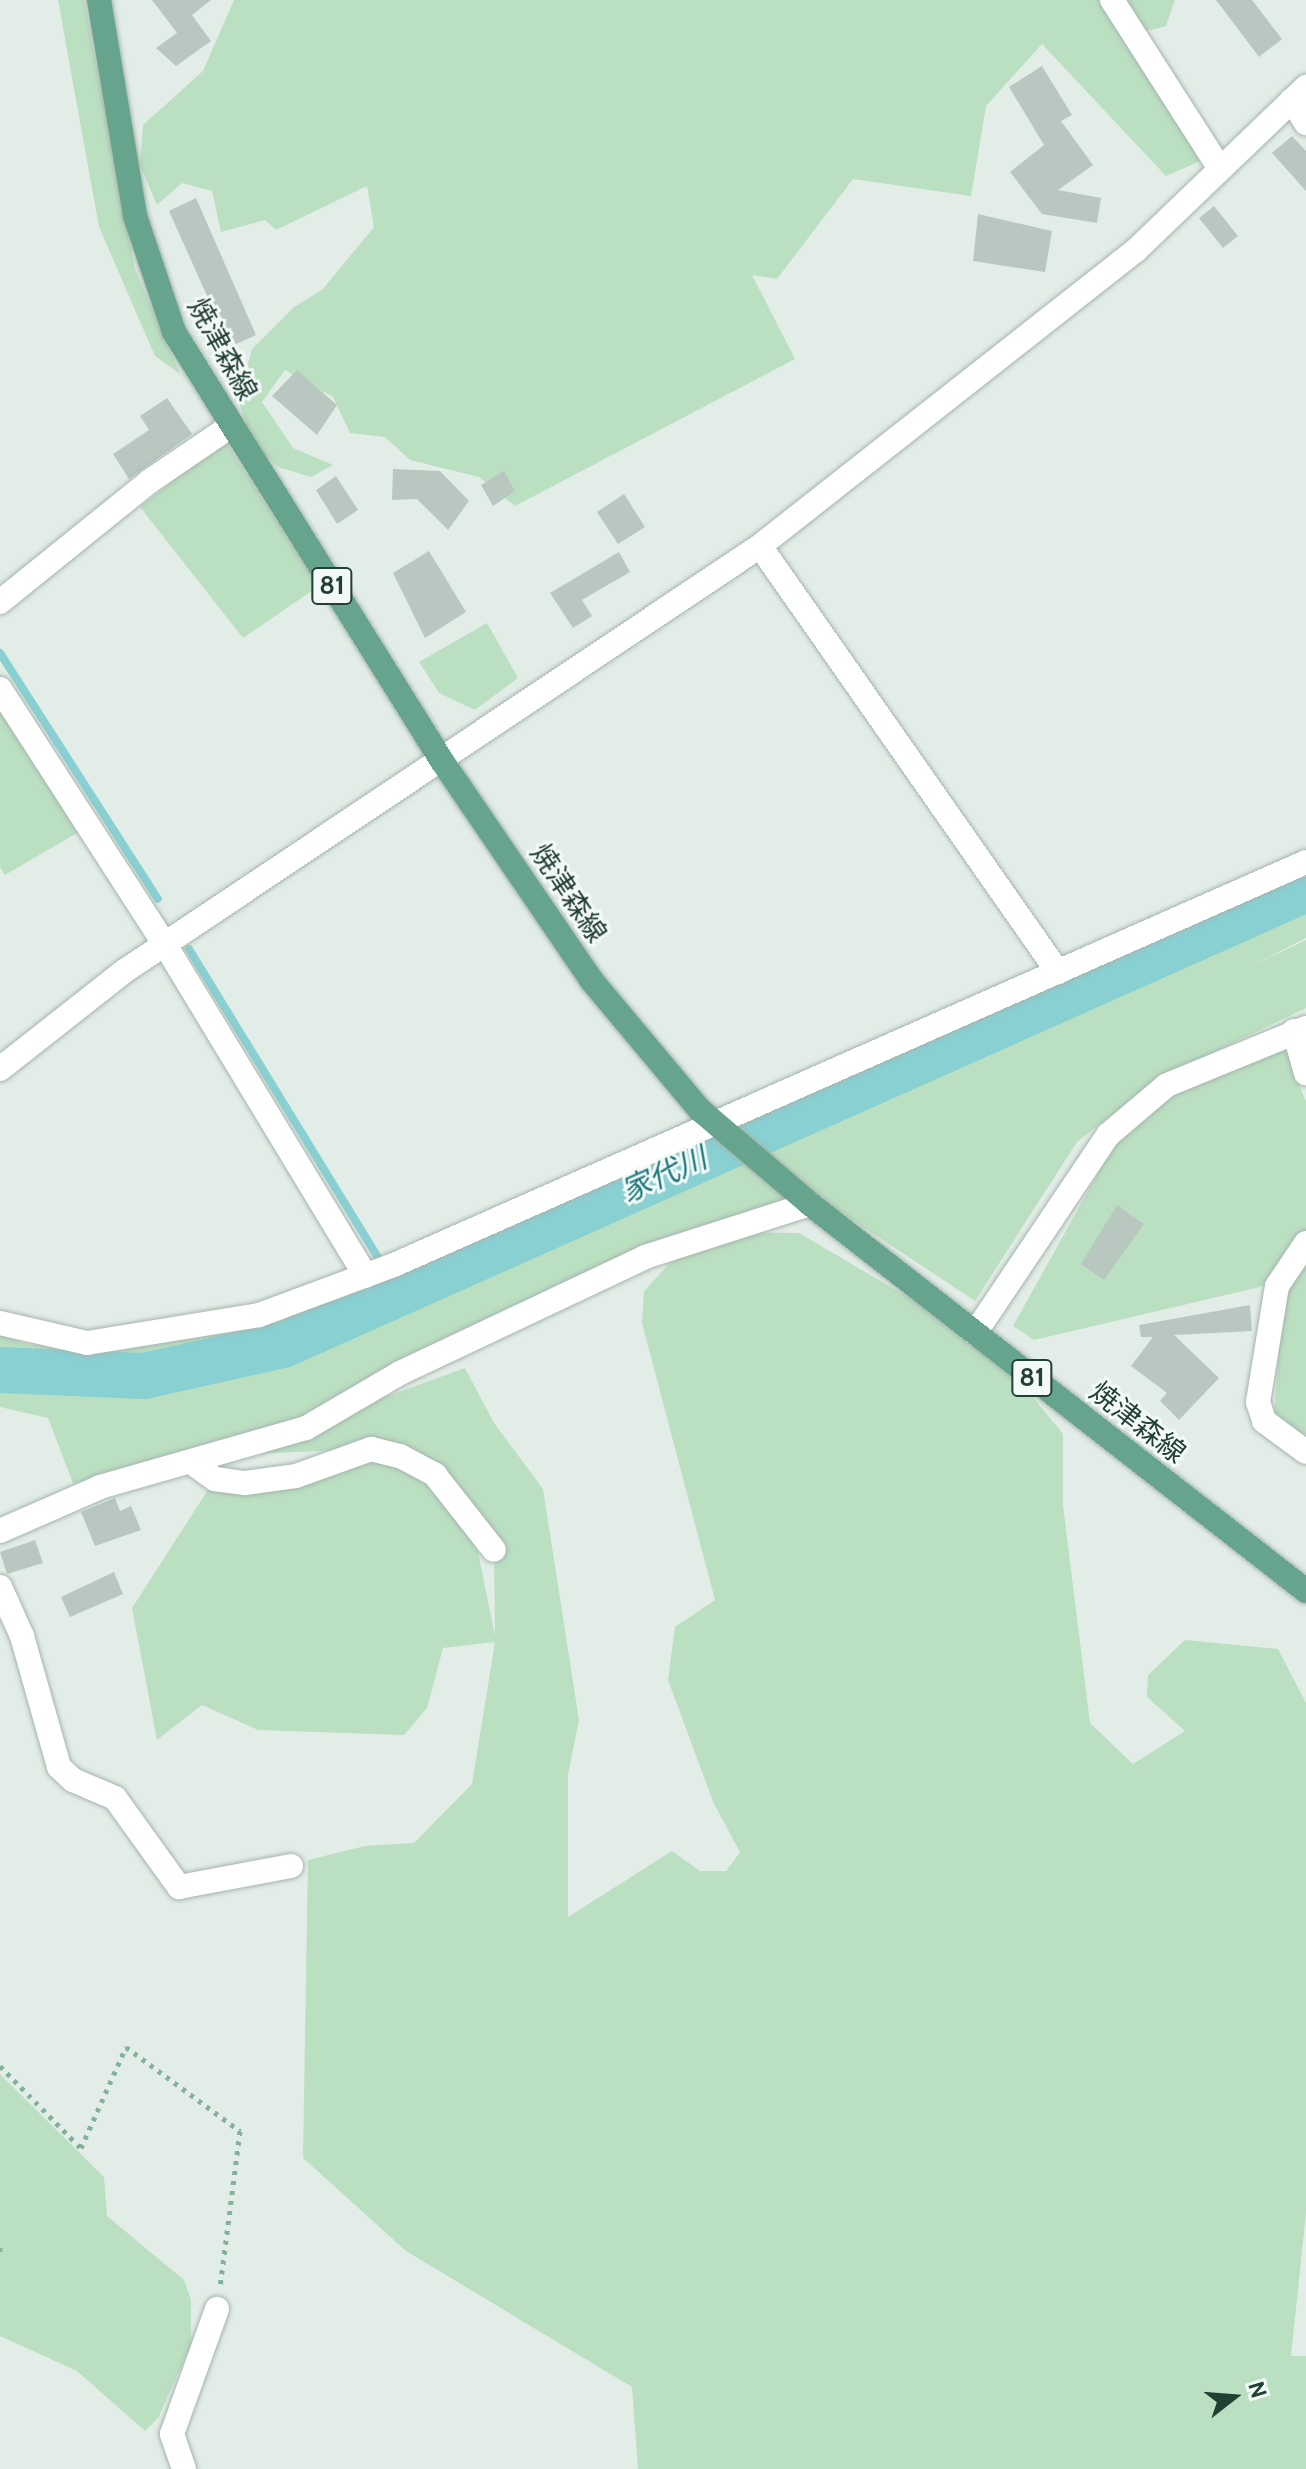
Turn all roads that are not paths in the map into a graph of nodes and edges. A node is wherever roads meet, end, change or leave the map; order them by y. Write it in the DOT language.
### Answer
graph roads {
  1 [pos="99,0"];
  2 [pos="1112,0"];
  3 [pos="1299,94"];
  4 [pos="1306,123"];
  5 [pos="1218,166"];
  6 [pos="231,426"];
  7 [pos="760,546"];
  8 [pos="0,602"];
  9 [pos="0,689"];
  10 [pos="442,761"];
  11 [pos="1306,862"];
  12 [pos="164,943"];
  13 [pos="1058,972"];
  14 [pos="1300,1030"];
  15 [pos="0,1069"];
  16 [pos="1306,1073"];
  17 [pos="706,1115"];
  18 [pos="810,1204"];
  19 [pos="1306,1243"];
  20 [pos="381,1270"];
  21 [pos="0,1323"];
  22 [pos="975,1333"];
  23 [pos="1306,1452"];
  24 [pos="194,1464"];
  25 [pos="0,1531"];
  26 [pos="494,1550"];
  27 [pos="0,1587"];
  28 [pos="1306,1591"];
  29 [pos="291,1866"];
  30 [pos="217,2309"];
  31 [pos="184,2469"];
  1 -- 6 [label="main road, 焼津森線 / 81"];
  2 -- 5 [label="street"];
  3 -- 4 [label="street"];
  3 -- 5 [label="street"];
  5 -- 7 [label="street"];
  6 -- 8 [label="street"];
  6 -- 10 [label="main road, 焼津森線 / 81"];
  7 -- 10 [label="street"];
  7 -- 13 [label="street"];
  9 -- 12 [label="street"];
  10 -- 12 [label="street"];
  10 -- 17 [label="main road, 焼津森線 / 81"];
  11 -- 13 [label="street"];
  12 -- 15 [label="street"];
  12 -- 20 [label="street"];
  13 -- 17 [label="street"];
  14 -- 16 [label="street"];
  14 -- 22 [label="street"];
  17 -- 18 [label="main road, 焼津森線 / 81"];
  17 -- 20 [label="street"];
  18 -- 22 [label="main road, 焼津森線 / 81"];
  18 -- 24 [label="street"];
  19 -- 23 [label="street"];
  20 -- 21 [label="street"];
  22 -- 28 [label="main road, 焼津森線 / 81"];
  24 -- 25 [label="street"];
  24 -- 26 [label="street"];
  27 -- 29 [label="street"];
  30 -- 31 [label="street"];
}
